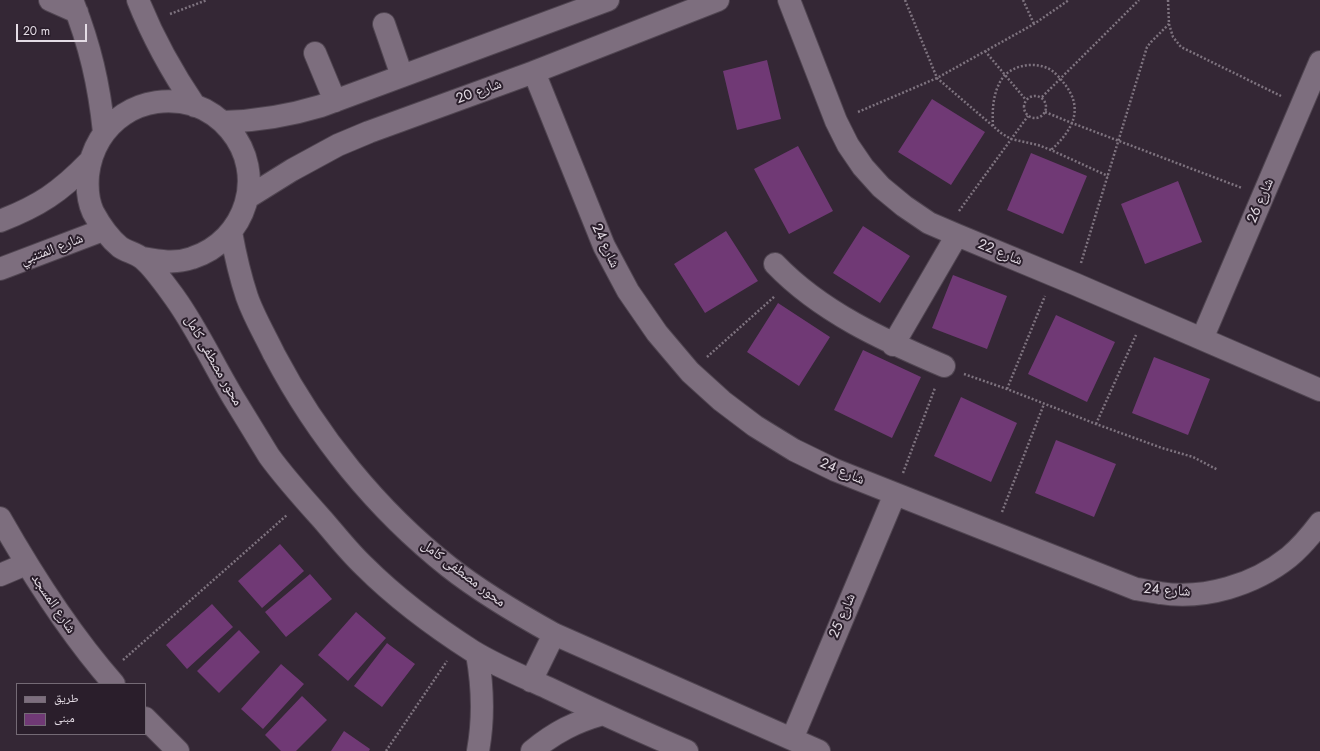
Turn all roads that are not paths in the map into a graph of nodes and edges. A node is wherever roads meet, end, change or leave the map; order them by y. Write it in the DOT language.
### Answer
graph roads {
  1 [pos="50,0"];
  2 [pos="138,0"];
  3 [pos="608,0"];
  4 [pos="718,0"];
  5 [pos="789,0"];
  6 [pos="74,6"];
  7 [pos="384,24"];
  8 [pos="315,53"];
  9 [pos="1320,62"];
  10 [pos="534,72"];
  11 [pos="402,76"];
  12 [pos="335,101"];
  13 [pos="195,106"];
  14 [pos="223,122"];
  15 [pos="104,132"];
  16 [pos="89,162"];
  17 [pos="247,198"];
  18 [pos="0,221"];
  19 [pos="103,230"];
  20 [pos="231,232"];
  21 [pos="951,233"];
  22 [pos="142,258"];
  23 [pos="775,264"];
  24 [pos="0,269"];
  25 [pos="1202,339"];
  26 [pos="893,344"];
  27 [pos="944,366"];
  28 [pos="1320,390"];
  29 [pos="894,494"];
  30 [pos="0,518"];
  31 [pos="1320,523"];
  32 [pos="26,564"];
  33 [pos="0,575"];
  34 [pos="554,634"];
  35 [pos="477,654"];
  36 [pos="110,680"];
  37 [pos="531,681"];
  38 [pos="603,714"];
  39 [pos="146,719"];
  40 [pos="792,739"];
  41 [pos="178,751"];
  42 [pos="478,751"];
  43 [pos="532,751"];
  44 [pos="687,751"];
  45 [pos="819,751"];
  1 -- 6 [label="street"];
  2 -- 13 [label="street"];
  3 -- 11 [label="street"];
  4 -- 10 [label="street, شارع 20"];
  5 -- 21 [label="street, شارع 22"];
  6 -- 15 [label="street"];
  7 -- 11 [label="street"];
  8 -- 12 [label="street"];
  9 -- 25 [label="street, شارع 26"];
  10 -- 17 [label="street, شارع 20"];
  10 -- 29 [label="street, شارع 24"];
  11 -- 12 [label="street"];
  12 -- 14 [label="street"];
  13 -- 14 [label="street"];
  13 -- 15 [label="street"];
  14 -- 17 [label="street"];
  15 -- 16 [label="street"];
  16 -- 18 [label="street"];
  16 -- 19 [label="street"];
  17 -- 20 [label="street"];
  19 -- 22 [label="street"];
  19 -- 24 [label="street, شارع المتنبي"];
  20 -- 22 [label="street"];
  20 -- 34 [label="street, محور مصطفى كامل"];
  21 -- 25 [label="street, شارع 22"];
  21 -- 26 [label="street"];
  22 -- 35 [label="street, محور مصطفى كامل"];
  23 -- 26 [label="street"];
  25 -- 28 [label="street, شارع 22"];
  26 -- 27 [label="street"];
  29 -- 31 [label="street, شارع 24"];
  29 -- 40 [label="street, شارع 25"];
  30 -- 32 [label="street, شارع المسجد"];
  32 -- 33 [label="street"];
  32 -- 36 [label="street, شارع المسجد"];
  34 -- 37 [label="street"];
  34 -- 40 [label="street, محور مصطفى كامل"];
  35 -- 37 [label="street, محور مصطفى كامل"];
  35 -- 42 [label="street"];
  37 -- 38 [label="street, محور مصطفى كامل"];
  38 -- 43 [label="street"];
  38 -- 44 [label="street, محور مصطفى كامل"];
  39 -- 41 [label="street"];
  40 -- 45 [label="street, محور مصطفى كامل"];
}
